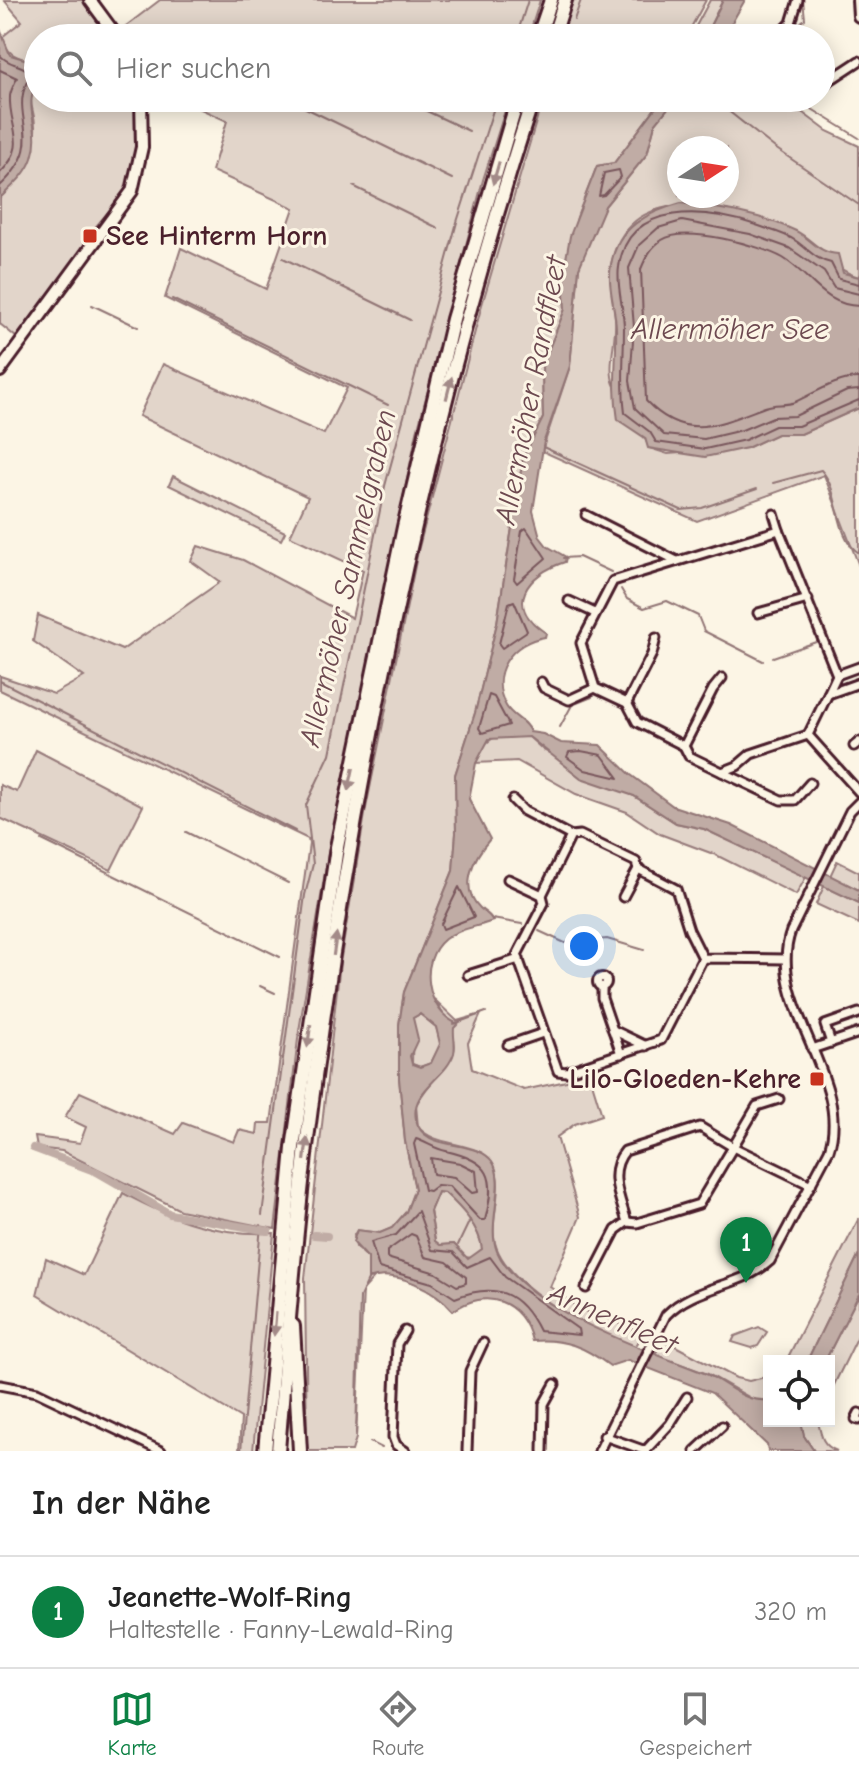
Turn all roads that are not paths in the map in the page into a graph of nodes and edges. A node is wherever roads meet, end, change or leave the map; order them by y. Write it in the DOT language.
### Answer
graph roads {
  1 [pos="90,0"];
  2 [pos="551,0"];
  3 [pos="565,0"];
  4 [pos="798,0"];
  5 [pos="858,0"];
  6 [pos="859,16"];
  7 [pos="108,24"];
  8 [pos="543,24"];
  9 [pos="557,24"];
  10 [pos="790,24"];
  11 [pos="859,61"];
  12 [pos="835,77"];
  13 [pos="141,112"];
  14 [pos="514,112"];
  15 [pos="529,112"];
  16 [pos="0,371"];
  17 [pos="774,514"];
  18 [pos="586,515"];
  19 [pos="779,530"];
  20 [pos="677,561"];
  21 [pos="808,599"];
  22 [pos="569,601"];
  23 [pos="595,613"];
  24 [pos="758,613"];
  25 [pos="656,638"];
  26 [pos="857,668"];
  27 [pos="837,675"];
  28 [pos="722,678"];
  29 [pos="859,680"];
  30 [pos="541,682"];
  31 [pos="595,688"];
  32 [pos="828,694"];
  33 [pos="627,703"];
  34 [pos="808,735"];
  35 [pos="684,746"];
  36 [pos="722,772"];
  37 [pos="810,783"];
  38 [pos="859,792"];
  39 [pos="513,800"];
  40 [pos="859,802"];
  41 [pos="571,836"];
  42 [pos="638,869"];
  43 [pos="508,879"];
  44 [pos="542,895"];
  45 [pos="623,897"];
  46 [pos="703,958"];
  47 [pos="519,959"];
  48 [pos="785,959"];
  49 [pos="468,975"];
  50 [pos="602,987"];
  51 [pos="859,1013"];
  52 [pos="613,1030"];
  53 [pos="543,1033"];
  54 [pos="859,1033"];
  55 [pos="831,1043"];
  56 [pos="508,1045"];
  57 [pos="646,1046"];
  58 [pos="812,1049"];
  59 [pos="621,1054"];
  60 [pos="779,1099"];
  61 [pos="733,1147"];
  62 [pos="811,1185"];
  63 [pos="291,1221"];
  64 [pos="627,1222"];
  65 [pos="288,1246"];
  66 [pos="586,1288"];
  67 [pos="290,1293"];
  68 [pos="405,1331"];
  69 [pos="483,1343"];
  70 [pos="555,1384"];
  71 [pos="0,1385"];
  72 [pos="687,1397"];
  73 [pos="859,1413"];
  74 [pos="859,1420"];
  75 [pos="722,1426"];
  76 [pos="604,1436"];
  77 [pos="161,1451"];
  78 [pos="265,1451"];
  79 [pos="278,1451"];
  80 [pos="300,1451"];
  81 [pos="405,1451"];
  82 [pos="467,1451"];
  83 [pos="543,1451"];
  84 [pos="599,1451"];
  85 [pos="646,1451"];
  86 [pos="695,1451"];
  1 -- 7 [label="street"];
  2 -- 8 [label="highway"];
  3 -- 9 [label="highway"];
  4 -- 10 [label="street"];
  5 -- 6 [label="street"];
  11 -- 12 [label="street"];
  13 -- 16 [label="street"];
  14 -- 63 [label="highway, one-way"];
  63 -- 15 [label="highway, one-way"];
  17 -- 19 [label="street"];
  18 -- 20 [label="street"];
  19 -- 20 [label="street"];
  19 -- 21 [label="street"];
  20 -- 23 [label="street"];
  21 -- 24 [label="street"];
  21 -- 27 [label="street"];
  22 -- 23 [label="street"];
  23 -- 31 [label="street"];
  25 -- 33 [label="street"];
  26 -- 27 [label="street"];
  26 -- 29 [label="street"];
  27 -- 32 [label="street"];
  28 -- 35 [label="street"];
  29 -- 32 [label="street"];
  30 -- 31 [label="street"];
  31 -- 33 [label="street"];
  32 -- 34 [label="street"];
  33 -- 35 [label="street"];
  34 -- 36 [label="street"];
  34 -- 38 [label="street"];
  35 -- 36 [label="street"];
  36 -- 37 [label="street"];
  39 -- 41 [label="street"];
  40 -- 48 [label="street"];
  41 -- 42 [label="street"];
  41 -- 44 [label="street"];
  42 -- 45 [label="street"];
  42 -- 46 [label="street"];
  43 -- 44 [label="street"];
  44 -- 47 [label="street"];
  46 -- 48 [label="street"];
  46 -- 57 [label="street"];
  47 -- 49 [label="street"];
  47 -- 53 [label="street"];
  48 -- 58 [label="street"];
  50 -- 52 [label="street"];
  51 -- 55 [label="street"];
  52 -- 57 [label="street"];
  52 -- 59 [label="street"];
  53 -- 56 [label="street"];
  53 -- 59 [label="street"];
  54 -- 55 [label="street"];
  55 -- 58 [label="street"];
  57 -- 59 [label="street"];
  58 -- 62 [label="street"];
  60 -- 61 [label="street"];
  61 -- 62 [label="street"];
  61 -- 64 [label="street"];
  61 -- 64 [label="street"];
  62 -- 76 [label="street"];
  63 -- 65 [label="highway"];
  64 -- 66 [label="street"];
  65 -- 67 [label="highway"];
  65 -- 78 [label="highway, one-way"];
  67 -- 79 [label="highway"];
  67 -- 80 [label="highway"];
  68 -- 81 [label="street"];
  69 -- 82 [label="street"];
  70 -- 83 [label="street"];
  71 -- 77 [label="street"];
  72 -- 85 [label="street"];
  73 -- 74 [label="street"];
  75 -- 86 [label="street"];
  76 -- 84 [label="street"];
  76 -- 85 [label="street"];
}
